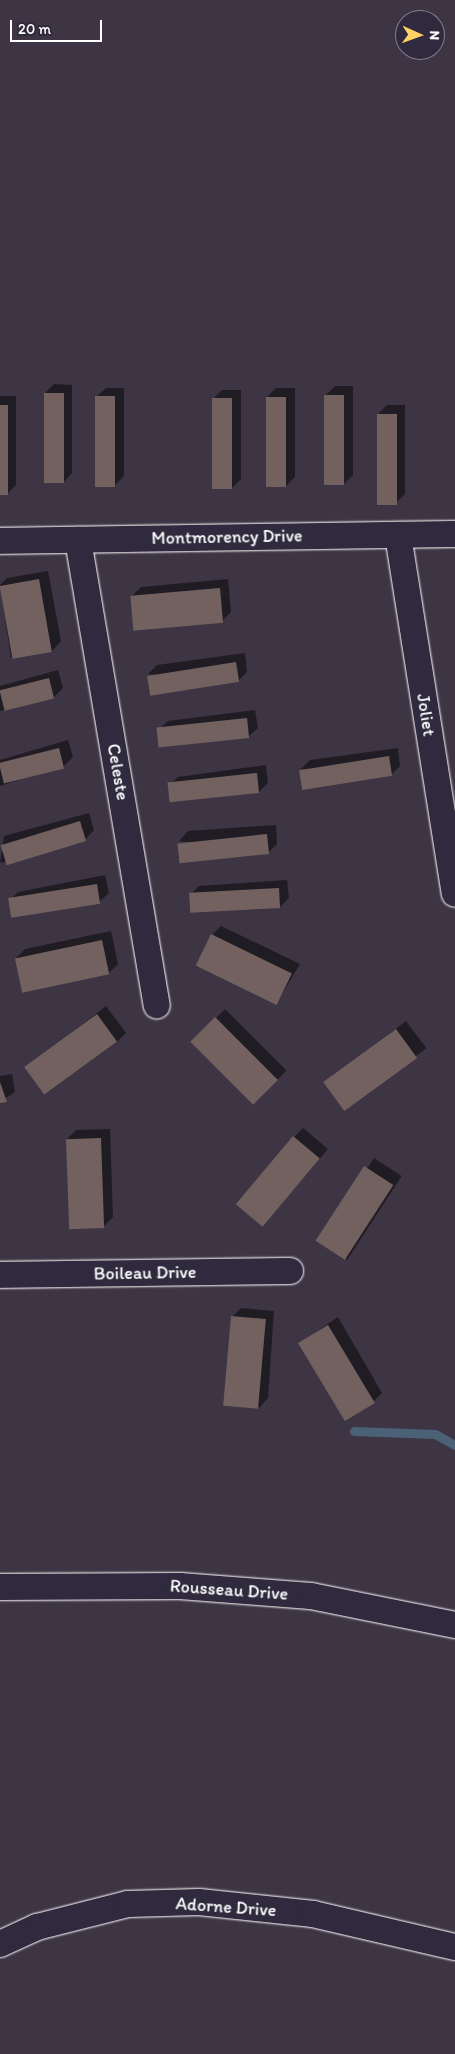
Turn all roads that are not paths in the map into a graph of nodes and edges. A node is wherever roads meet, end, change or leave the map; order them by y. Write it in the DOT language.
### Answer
graph roads {
  1 [pos="455,534"];
  2 [pos="398,535"];
  3 [pos="78,540"];
  4 [pos="0,541"];
  5 [pos="455,894"];
  6 [pos="157,1005"];
  7 [pos="290,1271"];
  8 [pos="0,1275"];
  9 [pos="0,1587"];
  10 [pos="455,1625"];
  11 [pos="0,1944"];
  12 [pos="455,1947"];
  1 -- 2 [label="street, Montmorency Drive"];
  2 -- 3 [label="street, Montmorency Drive"];
  2 -- 5 [label="street, Joliet"];
  3 -- 4 [label="street, Montmorency Drive"];
  3 -- 6 [label="street, Celeste"];
  7 -- 8 [label="street, Boileau Drive"];
  9 -- 10 [label="street, Rousseau Drive"];
  11 -- 12 [label="street, Adorne Drive"];
}
